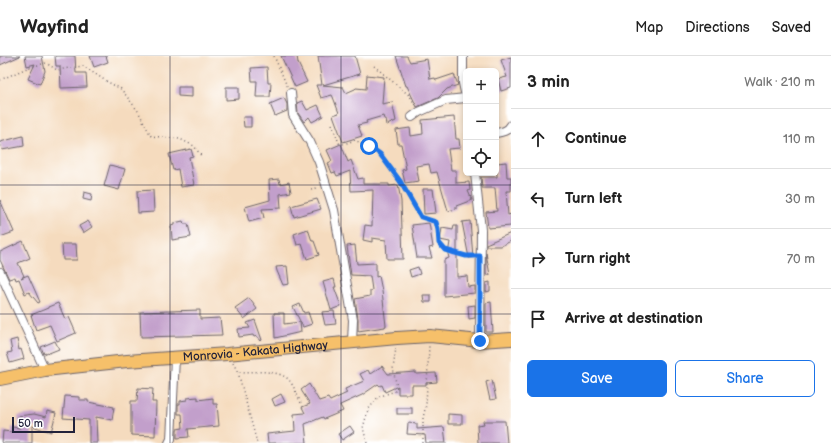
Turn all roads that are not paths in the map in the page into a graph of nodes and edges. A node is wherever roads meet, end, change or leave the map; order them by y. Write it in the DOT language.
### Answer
graph roads {
  1 [pos="463,56"];
  2 [pos="463,68"];
  3 [pos="291,93"];
  4 [pos="463,97"];
  5 [pos="412,116"];
  6 [pos="511,125"];
  7 [pos="499,132"];
  8 [pos="475,176"];
  9 [pos="0,272"];
  10 [pos="511,339"];
  11 [pos="480,341"];
  12 [pos="352,342"];
  13 [pos="175,358"];
  14 [pos="45,370"];
  15 [pos="0,379"];
  16 [pos="170,443"];
  1 -- 2 [label="street"];
  3 -- 12 [label="street"];
  4 -- 5 [label="street"];
  6 -- 7 [label="street"];
  8 -- 11 [label="street"];
  9 -- 14 [label="street"];
  10 -- 11 [label="highway, Monrovia - Kakata Highway"];
  11 -- 12 [label="highway, Monrovia - Kakata Highway"];
  12 -- 13 [label="highway, Monrovia - Kakata Highway"];
  13 -- 14 [label="highway, Monrovia - Kakata Highway"];
  13 -- 16 [label="street"];
  14 -- 15 [label="highway, Monrovia - Kakata Highway"];
}
